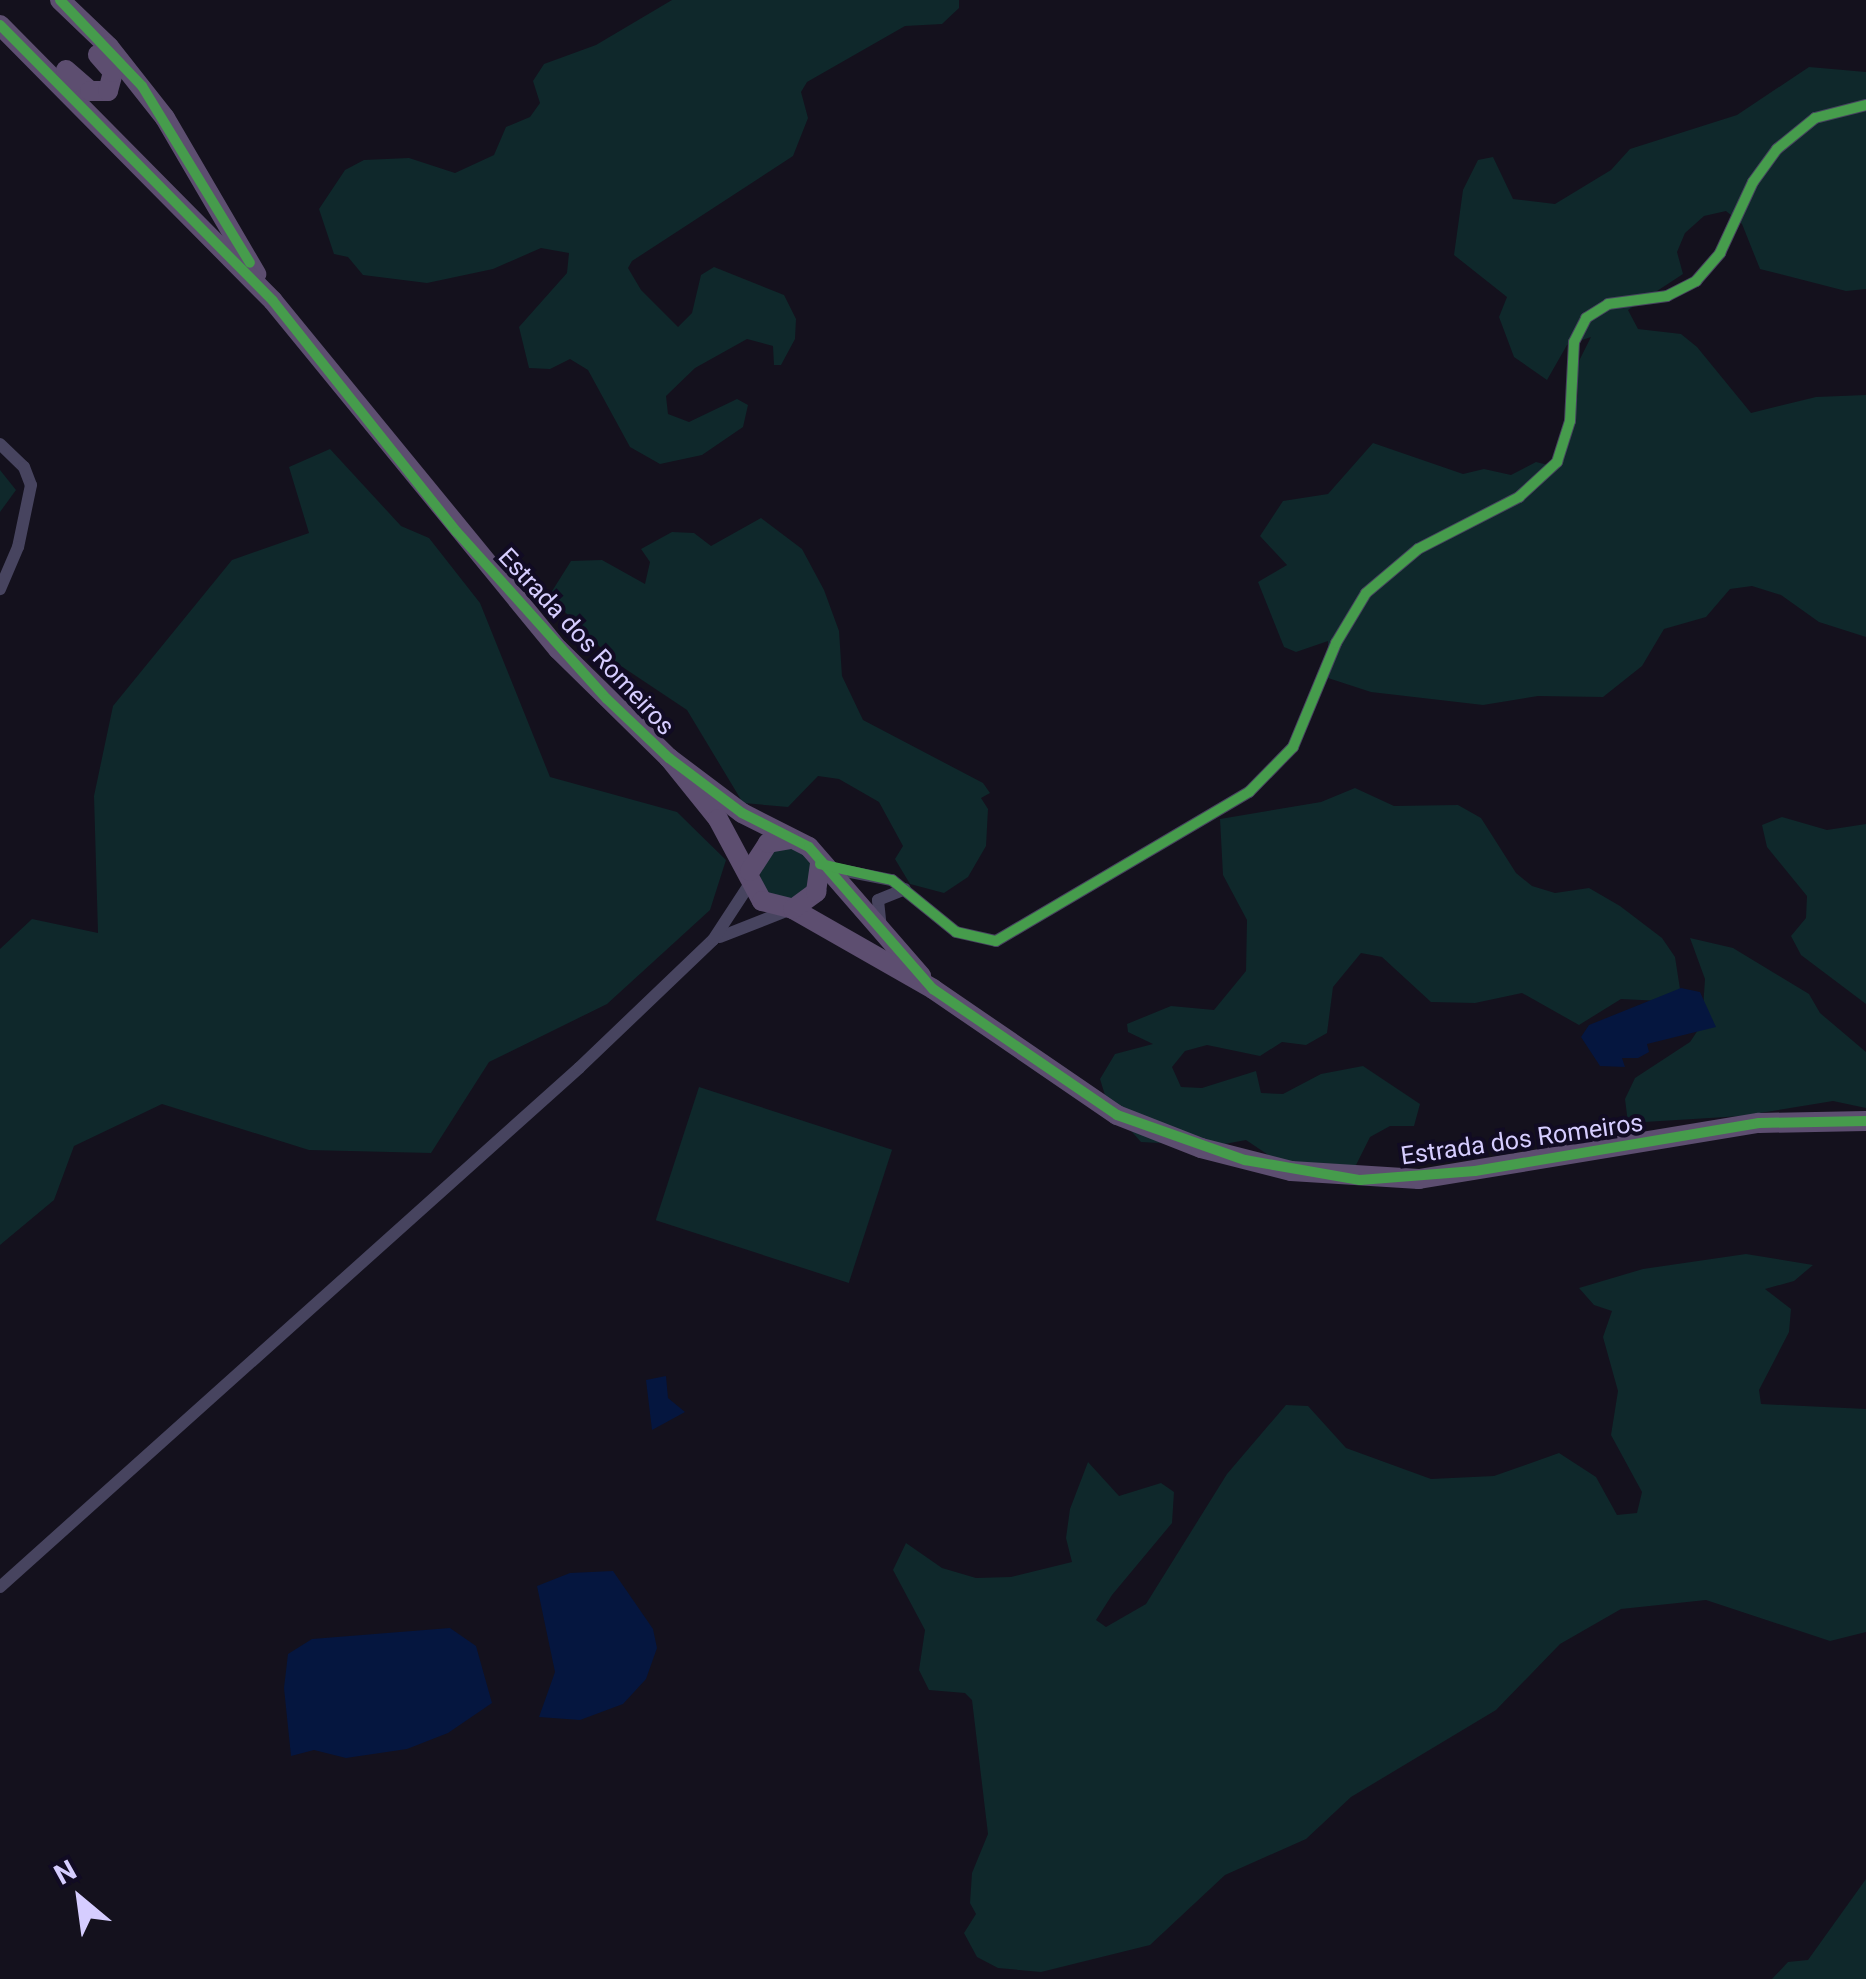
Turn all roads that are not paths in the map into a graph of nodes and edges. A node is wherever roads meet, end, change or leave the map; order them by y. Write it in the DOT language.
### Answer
graph roads {
  1 [pos="67,7"];
  2 [pos="3,30"];
  3 [pos="36,60"];
  4 [pos="1866,105"];
  5 [pos="273,301"];
  6 [pos="0,444"];
  7 [pos="0,590"];
  8 [pos="668,758"];
  9 [pos="790,839"];
  10 [pos="820,864"];
  11 [pos="751,876"];
  12 [pos="907,889"];
  13 [pos="793,908"];
  14 [pos="881,930"];
  15 [pos="713,940"];
  16 [pos="932,989"];
  17 [pos="1866,1121"];
  18 [pos="0,1587"];
  1 -- 3 [label="main road"];
  1 -- 5 [label="main road, Estrada dos Romeiros"];
  2 -- 3 [label="main road, Estrada dos Romeiros"];
  3 -- 5 [label="main road, Estrada dos Romeiros"];
  4 -- 12 [label="street"];
  5 -- 8 [label="main road, Estrada dos Romeiros"];
  6 -- 7 [label="street"];
  8 -- 9 [label="main road, Estrada dos Romeiros"];
  8 -- 11 [label="main road, Estrada dos Romeiros"];
  9 -- 10 [label="main road, Estrada dos Romeiros"];
  9 -- 11 [label="main road"];
  10 -- 12 [label="street"];
  10 -- 13 [label="main road"];
  10 -- 14 [label="main road, Estrada dos Romeiros"];
  11 -- 13 [label="main road, Estrada dos Romeiros"];
  11 -- 15 [label="street"];
  12 -- 14 [label="street"];
  13 -- 15 [label="street"];
  13 -- 16 [label="main road, Estrada dos Romeiros"];
  14 -- 16 [label="main road, Estrada dos Romeiros"];
  15 -- 18 [label="street"];
  16 -- 17 [label="main road, Estrada dos Romeiros"];
}
